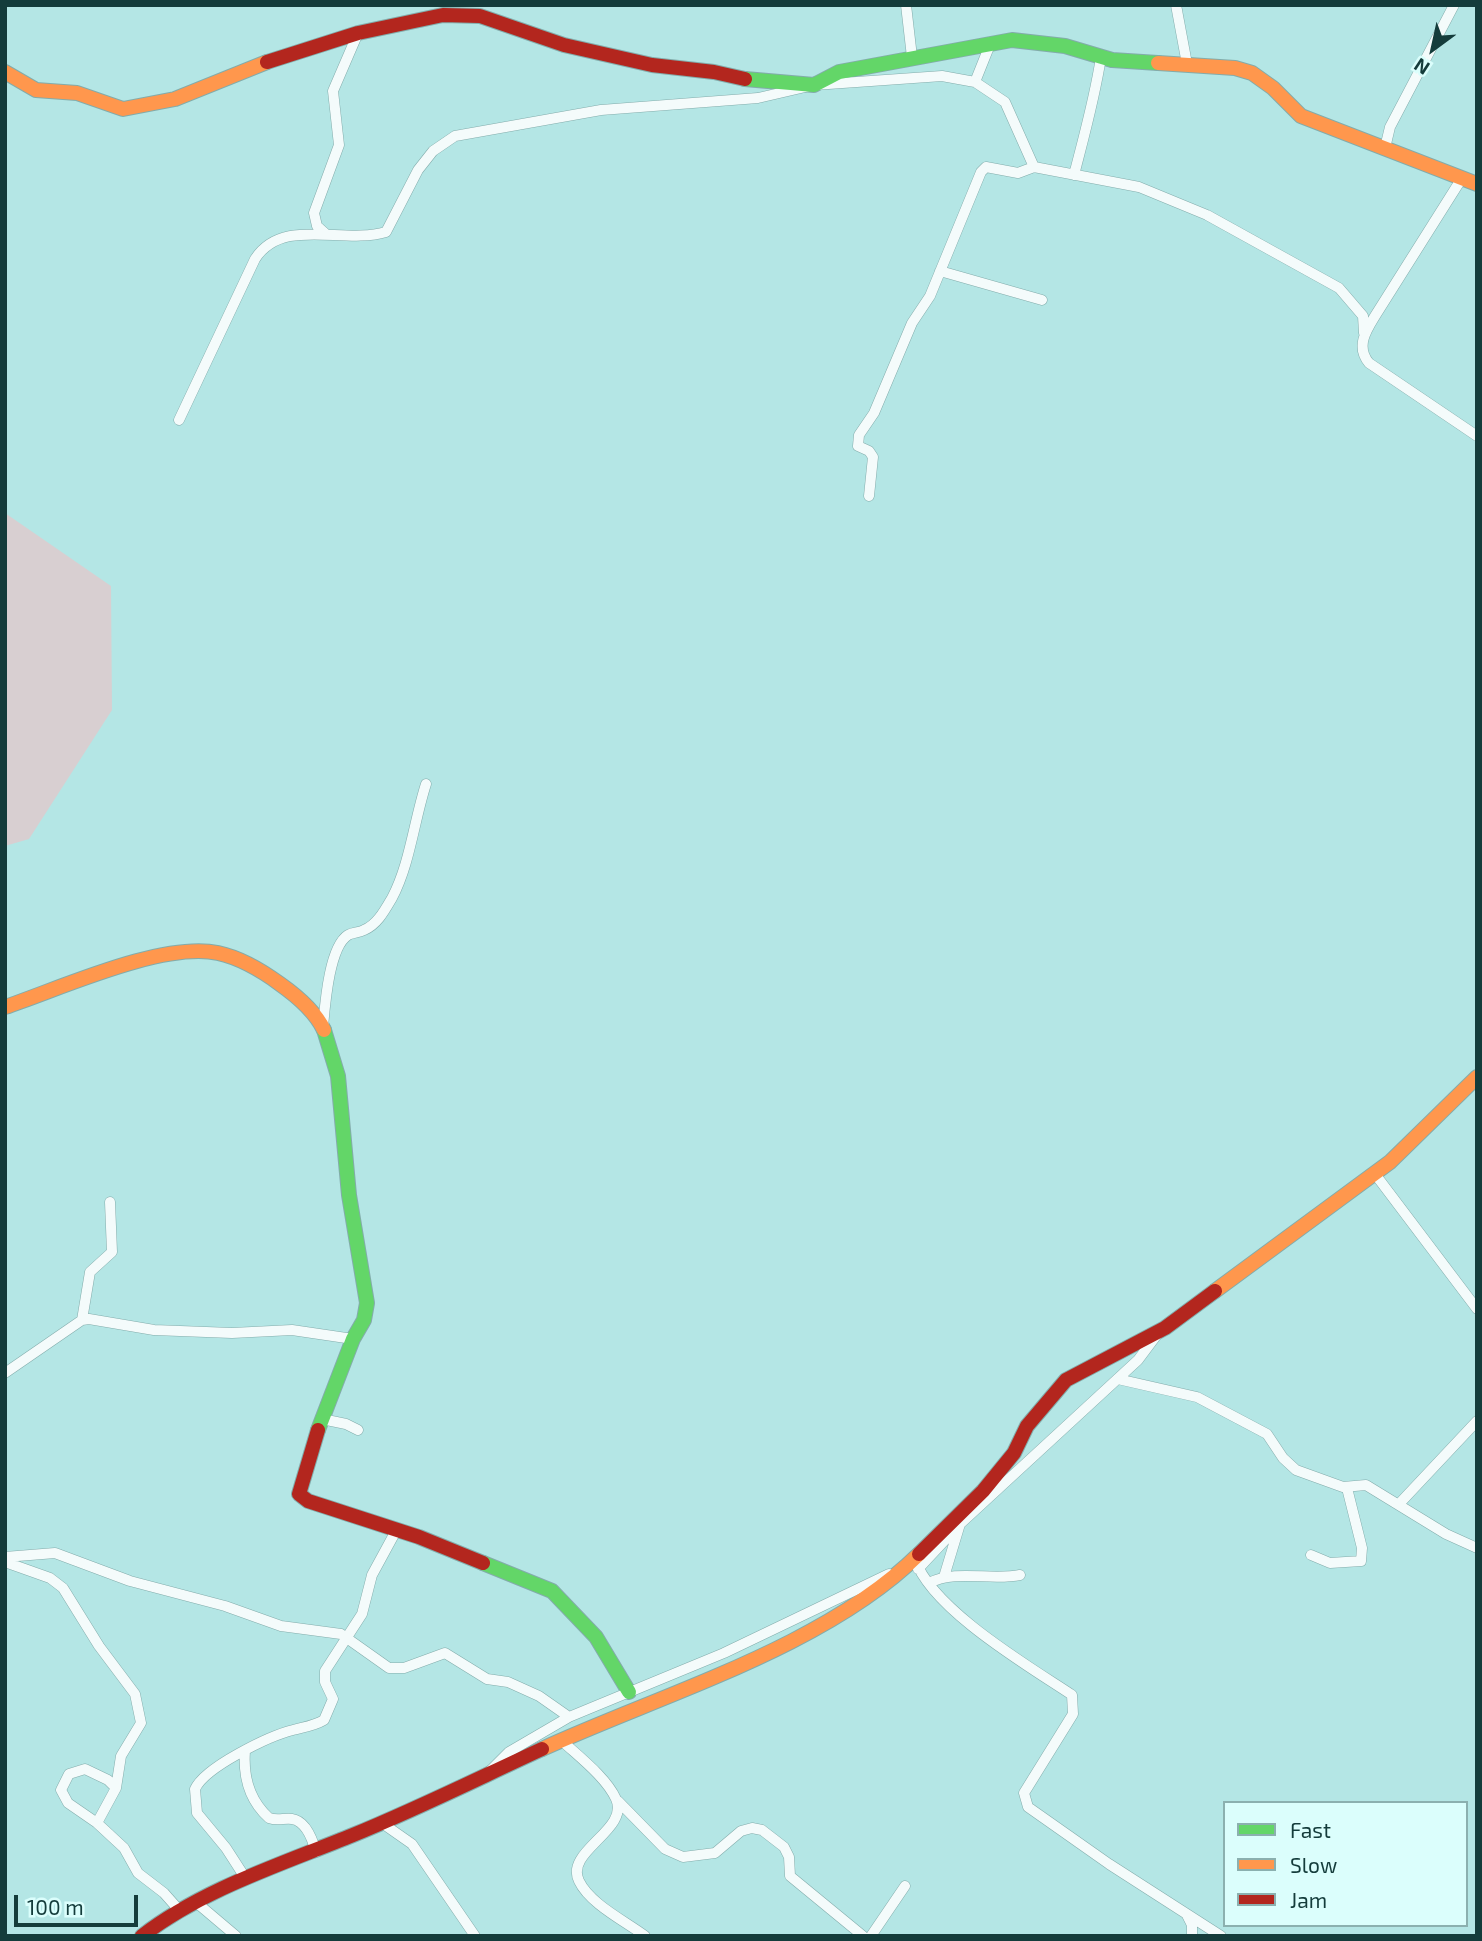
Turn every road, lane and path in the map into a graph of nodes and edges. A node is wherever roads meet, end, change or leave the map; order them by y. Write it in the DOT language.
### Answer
graph roads {
  1 [pos="906,5"];
  2 [pos="1176,5"];
  3 [pos="1454,5"];
  4 [pos="358,33"];
  5 [pos="991,42"];
  6 [pos="912,57"];
  7 [pos="1101,57"];
  8 [pos="1187,64"];
  9 [pos="5,72"];
  10 [pos="975,82"];
  11 [pos="814,85"];
  12 [pos="1385,148"];
  13 [pos="1034,167"];
  14 [pos="1074,175"];
  15 [pos="1462,178"];
  16 [pos="1477,184"];
  17 [pos="327,235"];
  18 [pos="940,271"];
  19 [pos="1042,300"];
  20 [pos="1364,333"];
  21 [pos="178,420"];
  22 [pos="1477,436"];
  23 [pos="869,496"];
  24 [pos="426,784"];
  25 [pos="5,1007"];
  26 [pos="323,1027"];
  27 [pos="1477,1077"];
  28 [pos="1375,1174"];
  29 [pos="110,1202"];
  30 [pos="1477,1309"];
  31 [pos="82,1320"];
  32 [pos="1159,1332"];
  33 [pos="353,1339"];
  34 [pos="5,1373"];
  35 [pos="1118,1379"];
  36 [pos="322,1419"];
  37 [pos="1477,1421"];
  38 [pos="358,1430"];
  39 [pos="1348,1488"];
  40 [pos="1399,1504"];
  41 [pos="960,1519"];
  42 [pos="397,1529"];
  43 [pos="1477,1548"];
  44 [pos="1311,1555"];
  45 [pos="5,1560"];
  46 [pos="912,1566"];
  47 [pos="1020,1576"];
  48 [pos="944,1577"];
  49 [pos="929,1583"];
  50 [pos="347,1637"];
  51 [pos="629,1692"];
  52 [pos="569,1717"];
  53 [pos="561,1740"];
  54 [pos="246,1751"];
  55 [pos="489,1771"];
  56 [pos="116,1788"];
  57 [pos="618,1801"];
  58 [pos="97,1823"];
  59 [pos="382,1823"];
  60 [pos="316,1852"];
  61 [pos="246,1879"];
  62 [pos="905,1886"];
  63 [pos="197,1902"];
  64 [pos="180,1910"];
  65 [pos="1187,1915"];
  66 [pos="142,1936"];
  67 [pos="236,1936"];
  68 [pos="475,1936"];
  69 [pos="645,1936"];
  70 [pos="863,1936"];
  71 [pos="871,1936"];
  72 [pos="1192,1936"];
  73 [pos="1221,1936"];
  1 -- 6 [label="street"];
  2 -- 8 [label="street"];
  3 -- 12 [label="street"];
  4 -- 9 [label="street"];
  4 -- 11 [label="street"];
  4 -- 17 [label="street"];
  5 -- 6 [label="street"];
  5 -- 7 [label="street"];
  5 -- 10 [label="street"];
  6 -- 11 [label="street"];
  7 -- 8 [label="street"];
  7 -- 14 [label="street"];
  8 -- 12 [label="street"];
  10 -- 11 [label="street"];
  10 -- 13 [label="street"];
  11 -- 17 [label="street"];
  12 -- 15 [label="street"];
  13 -- 14 [label="street"];
  13 -- 18 [label="street"];
  14 -- 20 [label="street"];
  15 -- 16 [label="street"];
  15 -- 20 [label="street"];
  17 -- 21 [label="street"];
  18 -- 19 [label="street"];
  18 -- 23 [label="street"];
  20 -- 22 [label="street"];
  24 -- 26 [label="street"];
  25 -- 26 [label="street"];
  26 -- 33 [label="street"];
  27 -- 28 [label="street"];
  28 -- 30 [label="street"];
  28 -- 32 [label="street"];
  29 -- 31 [label="street"];
  31 -- 33 [label="street"];
  31 -- 34 [label="street"];
  32 -- 35 [label="street"];
  32 -- 41 [label="street"];
  33 -- 36 [label="street"];
  35 -- 39 [label="street"];
  35 -- 41 [label="street"];
  36 -- 38 [label="street"];
  36 -- 42 [label="street"];
  37 -- 40 [label="street"];
  39 -- 40 [label="street"];
  39 -- 44 [label="street"];
  40 -- 43 [label="street"];
  41 -- 46 [label="street"];
  41 -- 48 [label="street"];
  42 -- 50 [label="street"];
  42 -- 51 [label="street"];
  45 -- 50 [label="street"];
  45 -- 56 [label="street"];
  46 -- 49 [label="street"];
  46 -- 51 [label="street"];
  46 -- 53 [label="street"];
  47 -- 48 [label="street"];
  48 -- 49 [label="street"];
  49 -- 65 [label="street"];
  50 -- 52 [label="street"];
  50 -- 54 [label="street"];
  51 -- 52 [label="street"];
  52 -- 55 [label="street"];
  53 -- 55 [label="street"];
  53 -- 57 [label="street"];
  54 -- 60 [label="street"];
  54 -- 61 [label="street"];
  55 -- 59 [label="street"];
  56 -- 58 [label="street"];
  56 -- 58 [label="street"];
  57 -- 69 [label="street"];
  57 -- 70 [label="street"];
  58 -- 64 [label="street"];
  59 -- 60 [label="street"];
  59 -- 68 [label="street"];
  60 -- 61 [label="street"];
  61 -- 63 [label="street"];
  62 -- 71 [label="street"];
  63 -- 64 [label="street"];
  63 -- 67 [label="street"];
  64 -- 66 [label="street"];
  65 -- 72 [label="street"];
  65 -- 73 [label="street"];
}
